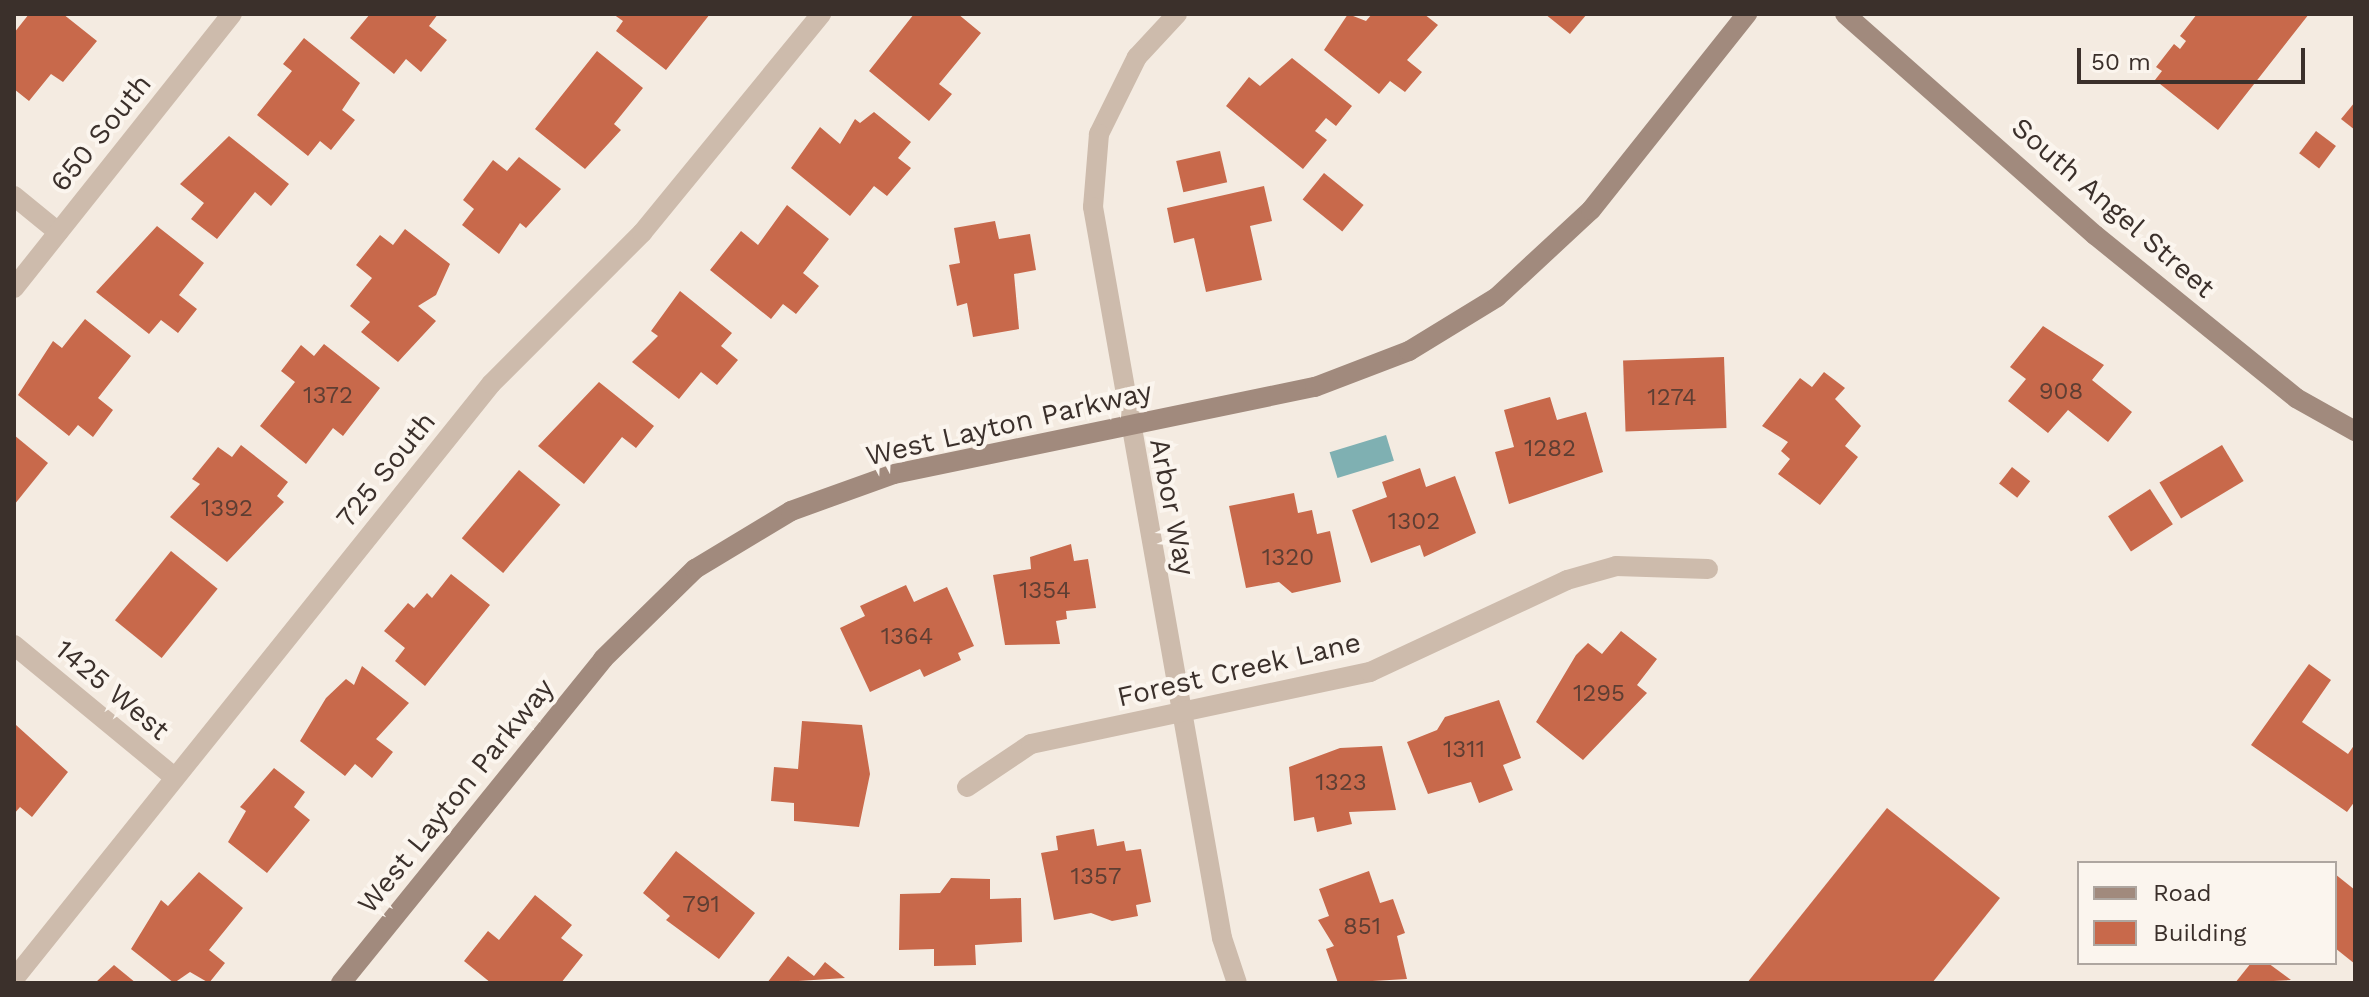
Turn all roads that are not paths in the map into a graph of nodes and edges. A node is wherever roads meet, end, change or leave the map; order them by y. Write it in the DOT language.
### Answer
graph roads {
  1 [pos="232,14"];
  2 [pos="821,14"];
  3 [pos="1177,14"];
  4 [pos="1747,14"];
  5 [pos="1845,14"];
  6 [pos="14,196"];
  7 [pos="58,232"];
  8 [pos="14,288"];
  9 [pos="1127,425"];
  10 [pos="2355,431"];
  11 [pos="1708,569"];
  12 [pos="14,645"];
  13 [pos="1183,713"];
  14 [pos="174,777"];
  15 [pos="967,787"];
  16 [pos="14,979"];
  17 [pos="341,983"];
  18 [pos="1237,983"];
  1 -- 7 [label="street, 650 South"];
  2 -- 14 [label="street, 725 South"];
  3 -- 9 [label="street, Arbor Way"];
  4 -- 9 [label="main road, West Layton Parkway"];
  5 -- 10 [label="main road, South Angel Street"];
  6 -- 7 [label="street"];
  7 -- 8 [label="street, 650 South"];
  9 -- 13 [label="street, Arbor Way"];
  9 -- 17 [label="main road, West Layton Parkway"];
  11 -- 13 [label="street, Forest Creek Lane"];
  12 -- 14 [label="street, 1425 West"];
  13 -- 15 [label="street, Forest Creek Lane"];
  13 -- 18 [label="street, Arbor Way"];
  14 -- 16 [label="street, 725 South"];
}
